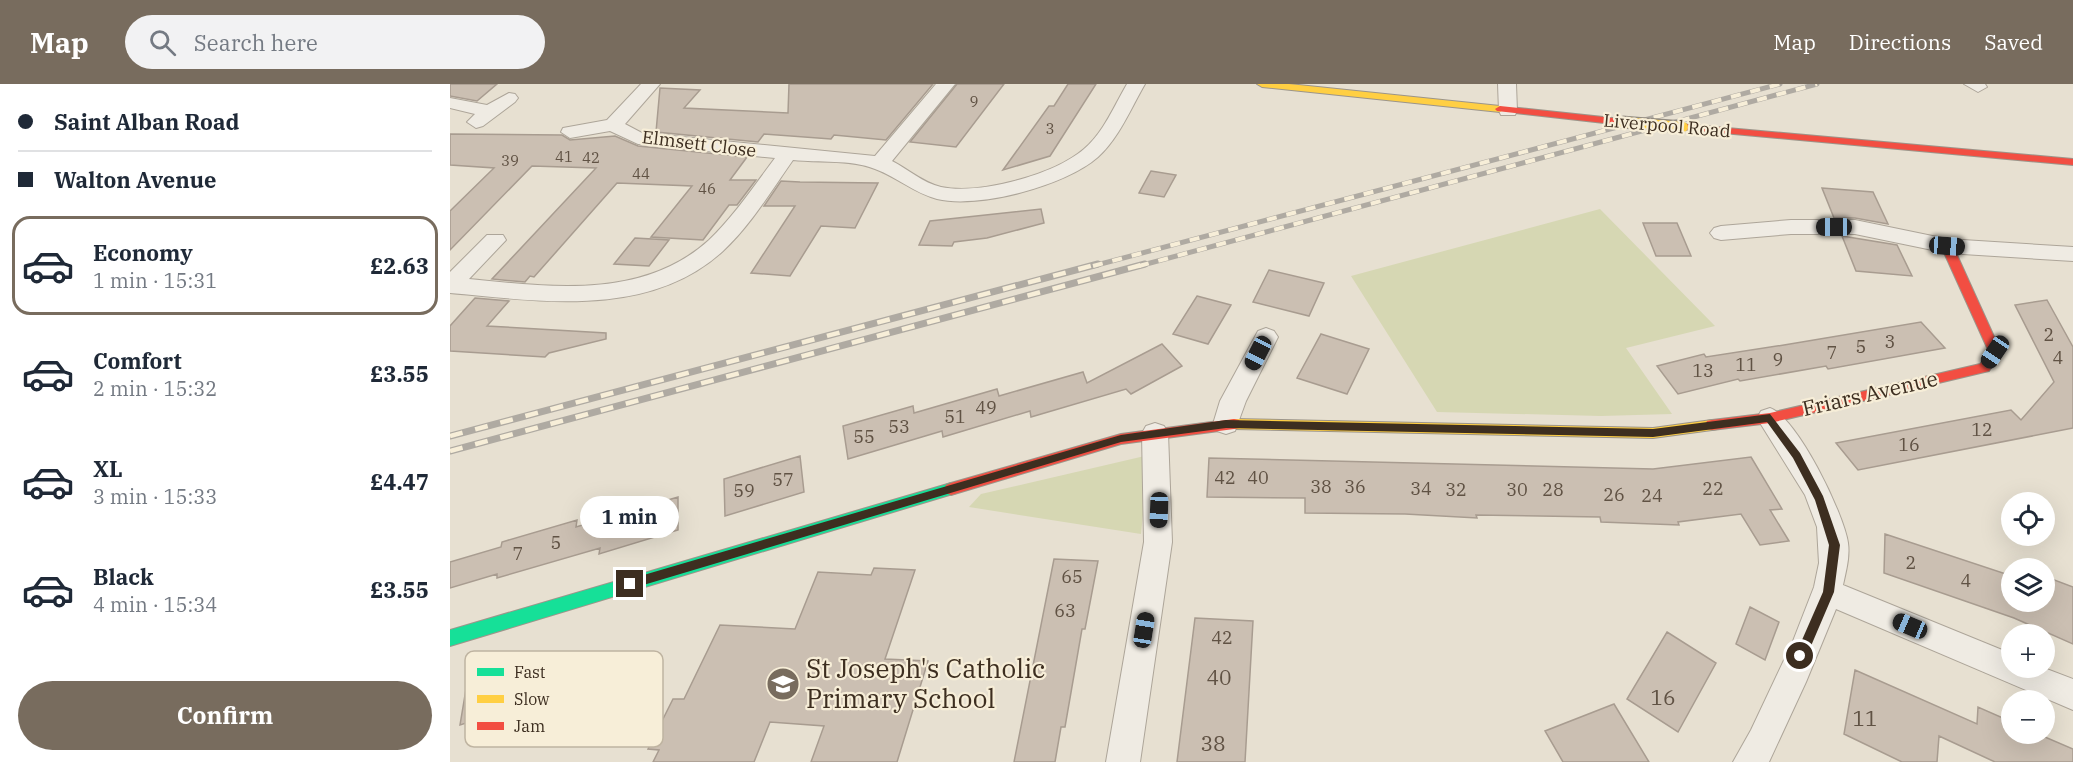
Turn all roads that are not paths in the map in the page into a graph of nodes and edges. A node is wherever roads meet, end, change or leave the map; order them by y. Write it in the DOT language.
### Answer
graph roads {
  1 [pos="651,84"];
  2 [pos="946,84"];
  3 [pos="1136,84"];
  4 [pos="1262,84"];
  5 [pos="1507,84"];
  6 [pos="1317,88"];
  7 [pos="508,98"];
  8 [pos="450,104"];
  9 [pos="1508,111"];
  10 [pos="613,125"];
  11 [pos="570,132"];
  12 [pos="788,154"];
  13 [pos="2073,162"];
  14 [pos="880,163"];
  15 [pos="1721,233"];
  16 [pos="495,240"];
  17 [pos="1947,246"];
  18 [pos="2073,254"];
  19 [pos="450,285"];
  20 [pos="1267,337"];
  21 [pos="1770,418"];
  22 [pos="1226,424"];
  23 [pos="1155,433"];
  24 [pos="1828,592"];
  25 [pos="450,638"];
  26 [pos="2073,695"];
  27 [pos="1123,762"];
  28 [pos="1750,762"];
  1 -- 10 [label="street, Elmsett Close"];
  2 -- 14 [label="street"];
  3 -- 14 [label="street, Elmsett Close"];
  4 -- 6 [label="main road, Liverpool Road"];
  5 -- 9 [label="street"];
  6 -- 9 [label="main road, Liverpool Road"];
  7 -- 8 [label="street"];
  9 -- 13 [label="main road, Liverpool Road, bridge"];
  10 -- 11 [label="street, Elmsett Close"];
  10 -- 12 [label="street, Elmsett Close"];
  12 -- 14 [label="street, Elmsett Close"];
  12 -- 19 [label="street, Elmsett Close"];
  15 -- 17 [label="street"];
  16 -- 19 [label="street, Elmsett Close"];
  17 -- 18 [label="street"];
  17 -- 21 [label="main road, Friars Avenue"];
  20 -- 22 [label="street"];
  21 -- 22 [label="main road, Friars Avenue"];
  21 -- 24 [label="street"];
  22 -- 23 [label="main road, Friars Avenue"];
  23 -- 25 [label="main road, Friars Avenue"];
  23 -- 27 [label="street"];
  24 -- 26 [label="street"];
  24 -- 28 [label="street"];
}
